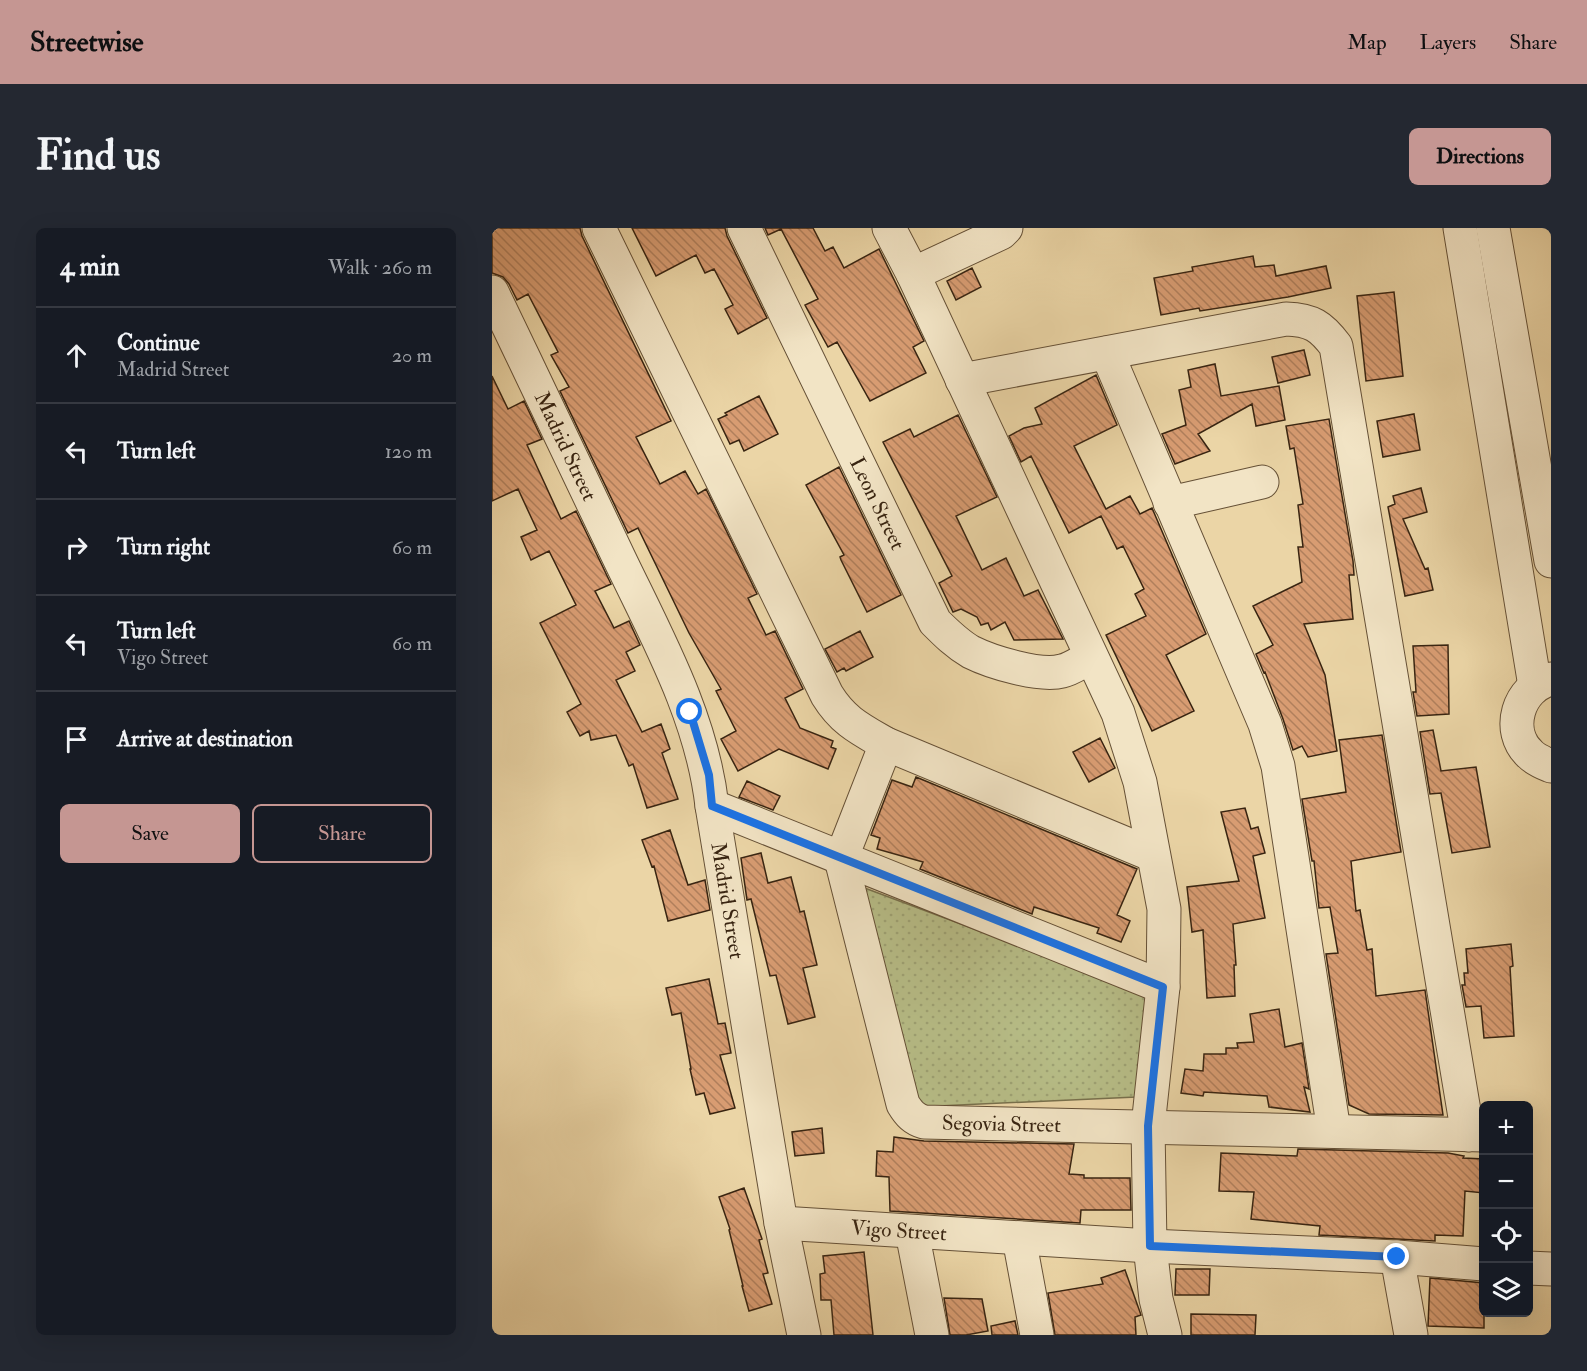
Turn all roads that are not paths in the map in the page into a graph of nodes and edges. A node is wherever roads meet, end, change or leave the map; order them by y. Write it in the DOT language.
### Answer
graph roads {
  1 [pos="600,228"];
  2 [pos="744,228"];
  3 [pos="889,228"];
  4 [pos="1006,228"];
  5 [pos="1460,228"];
  6 [pos="1493,228"];
  7 [pos="913,274"];
  8 [pos="492,292"];
  9 [pos="1107,353"];
  10 [pos="962,380"];
  11 [pos="1262,482"];
  12 [pos="1170,503"];
  13 [pos="1551,561"];
  14 [pos="1091,657"];
  15 [pos="1543,683"];
  16 [pos="886,744"];
  17 [pos="1551,765"];
  18 [pos="712,806"];
  19 [pos="1154,855"];
  20 [pos="842,860"];
  21 [pos="1163,987"];
  22 [pos="1148,1126"];
  23 [pos="1334,1131"];
  24 [pos="1476,1135"];
  25 [pos="781,1223"];
  26 [pos="912,1232"];
  27 [pos="1019,1238"];
  28 [pos="1150,1246"];
  29 [pos="1397,1257"];
  30 [pos="1479,1264"];
  31 [pos="1533,1268"];
  32 [pos="1551,1269"];
  33 [pos="804,1335"];
  34 [pos="932,1335"];
  35 [pos="1037,1335"];
  36 [pos="1165,1335"];
  37 [pos="1411,1335"];
  1 -- 16 [label="street"];
  2 -- 14 [label="street, Leon Street"];
  3 -- 7 [label="street"];
  4 -- 7 [label="street"];
  5 -- 15 [label="street"];
  6 -- 13 [label="street"];
  7 -- 10 [label="street"];
  8 -- 18 [label="street, Madrid Street"];
  9 -- 10 [label="street"];
  9 -- 12 [label="street"];
  9 -- 24 [label="street"];
  10 -- 14 [label="street"];
  11 -- 12 [label="street"];
  12 -- 23 [label="street"];
  14 -- 19 [label="street"];
  15 -- 17 [label="street"];
  16 -- 19 [label="street"];
  16 -- 20 [label="street"];
  18 -- 20 [label="street"];
  18 -- 25 [label="street, Madrid Street"];
  19 -- 21 [label="street"];
  20 -- 21 [label="street"];
  20 -- 22 [label="street, Segovia Street"];
  21 -- 22 [label="street"];
  22 -- 23 [label="street, Segovia Street"];
  22 -- 28 [label="street"];
  23 -- 24 [label="street, Segovia Street"];
  25 -- 26 [label="street, Vigo Street"];
  25 -- 33 [label="street, Madrid Street"];
  26 -- 27 [label="street, Vigo Street"];
  26 -- 34 [label="street"];
  27 -- 28 [label="street, Vigo Street"];
  27 -- 35 [label="street"];
  28 -- 29 [label="street, Vigo Street"];
  28 -- 36 [label="street"];
  29 -- 30 [label="street, Vigo Street"];
  29 -- 37 [label="street"];
  31 -- 32 [label="street"];
}
